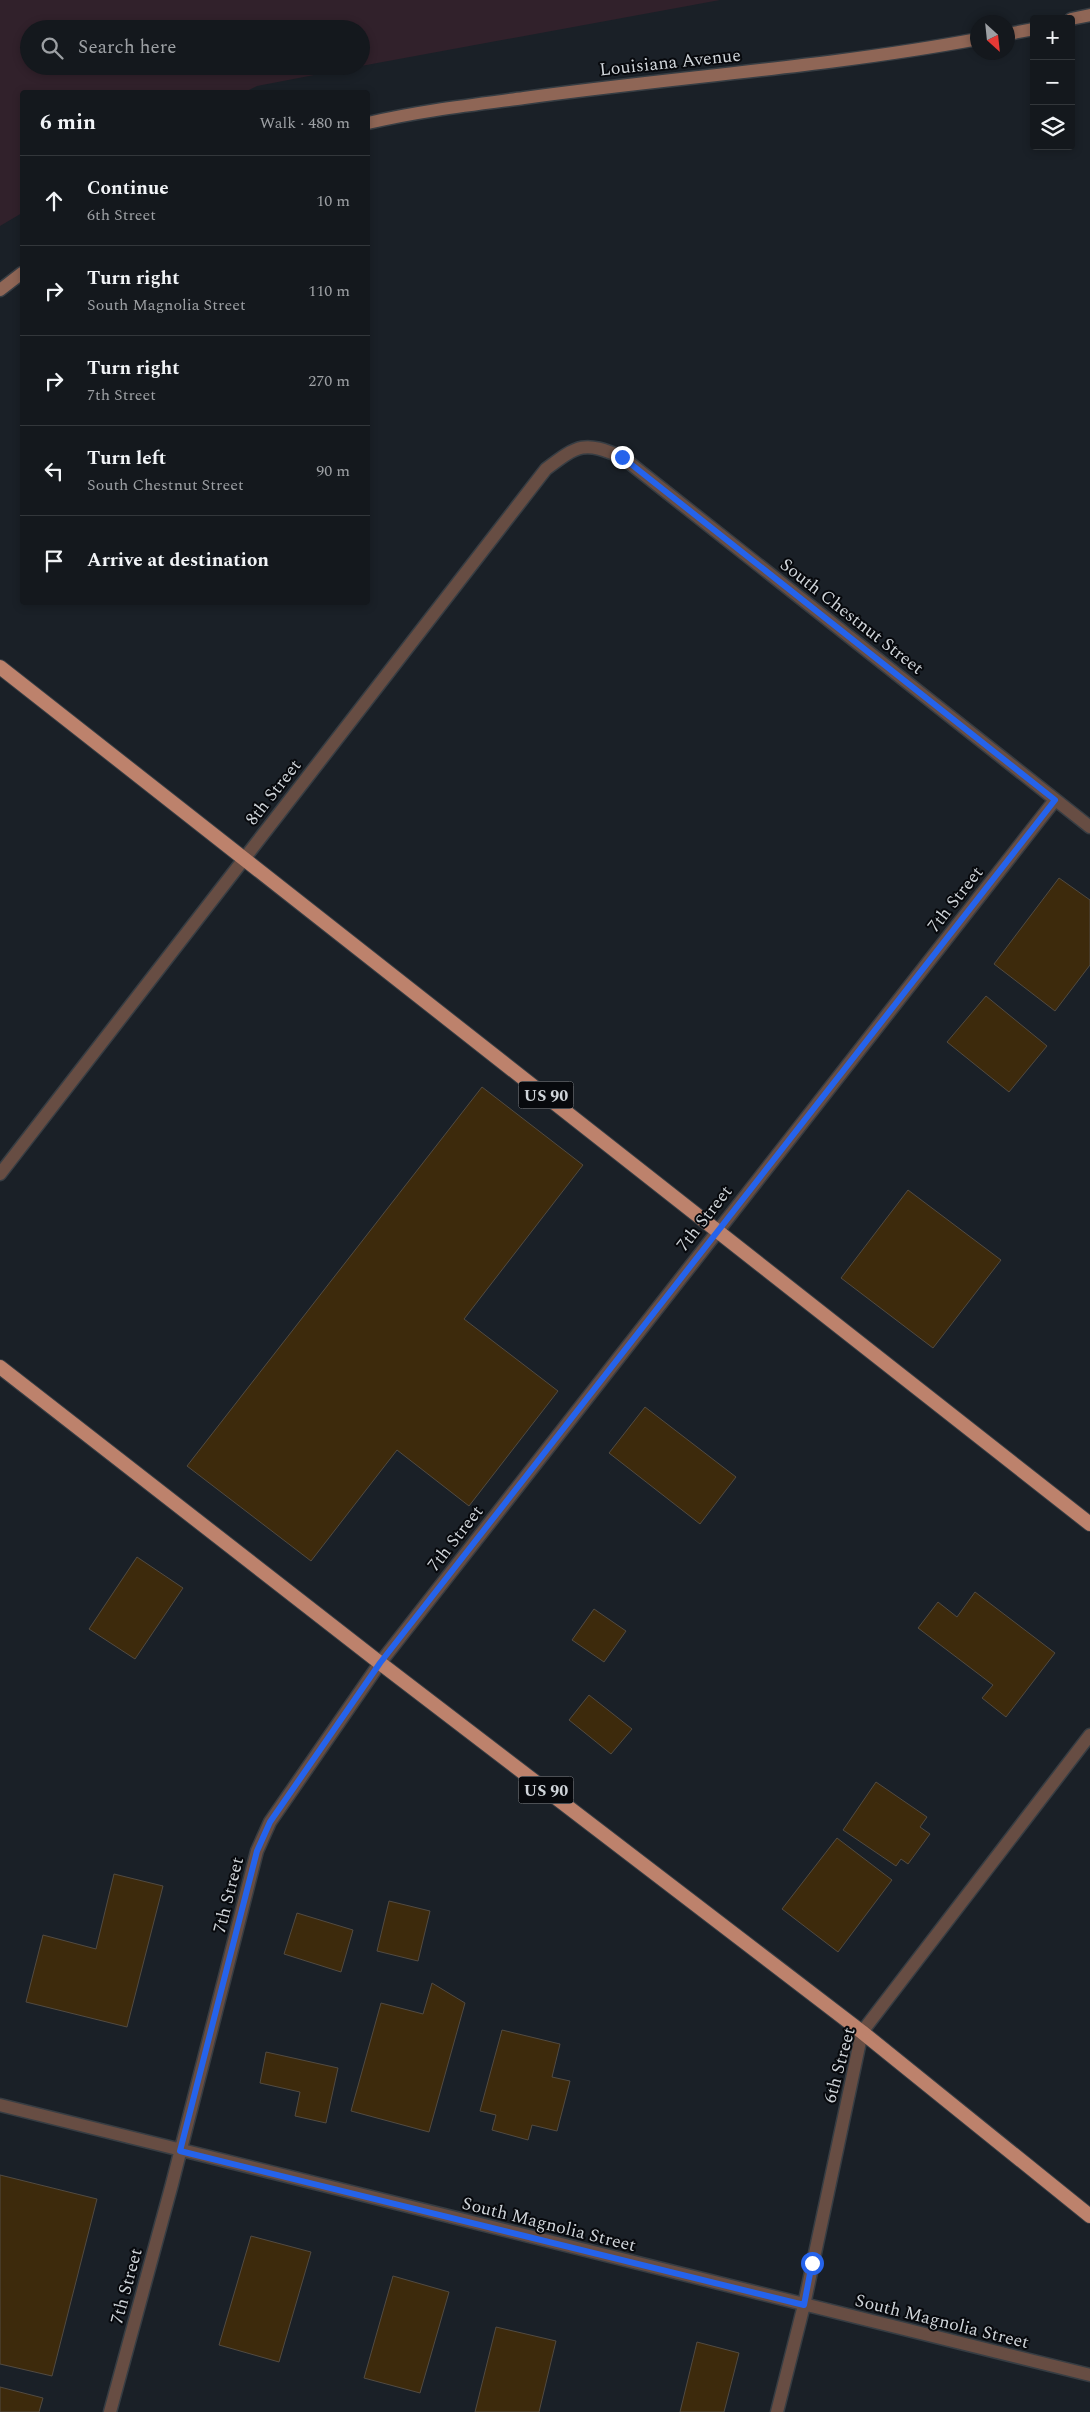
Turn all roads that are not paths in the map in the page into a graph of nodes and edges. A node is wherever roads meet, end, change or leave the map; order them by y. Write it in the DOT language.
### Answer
graph roads {
  1 [pos="1090,15"];
  2 [pos="1075,18"];
  3 [pos="1030,29"];
  4 [pos="1015,32"];
  5 [pos="970,40"];
  6 [pos="370,123"];
  7 [pos="20,275"];
  8 [pos="0,290"];
  9 [pos="586,446"];
  10 [pos="0,668"];
  11 [pos="1055,800"];
  12 [pos="1090,827"];
  13 [pos="244,858"];
  14 [pos="0,1174"];
  15 [pos="717,1230"];
  16 [pos="0,1367"];
  17 [pos="1090,1524"];
  18 [pos="380,1663"];
  19 [pos="1090,1735"];
  20 [pos="862,2032"];
  21 [pos="0,2105"];
  22 [pos="180,2151"];
  23 [pos="1090,2216"];
  24 [pos="804,2305"];
  25 [pos="1090,2375"];
  26 [pos="110,2412"];
  27 [pos="777,2412"];
  1 -- 2 [label="main road"];
  3 -- 4 [label="main road"];
  5 -- 6 [label="main road, Louisiana Avenue"];
  7 -- 8 [label="main road"];
  9 -- 11 [label="street, South Chestnut Street"];
  9 -- 13 [label="street, 8th Street"];
  10 -- 13 [label="highway, US 90"];
  11 -- 12 [label="street, South Chestnut Street"];
  11 -- 15 [label="street, 7th Street"];
  13 -- 14 [label="street, 8th Street"];
  13 -- 15 [label="highway, US 90"];
  15 -- 17 [label="highway, US 90"];
  15 -- 18 [label="street, 7th Street"];
  16 -- 18 [label="highway, US 90"];
  18 -- 20 [label="highway, US 90"];
  18 -- 22 [label="street, 7th Street"];
  19 -- 20 [label="street, 6th Street"];
  20 -- 23 [label="highway, US 90"];
  20 -- 24 [label="street, 6th Street"];
  21 -- 22 [label="street, South Magnolia Street"];
  22 -- 24 [label="street, South Magnolia Street"];
  22 -- 26 [label="street, 7th Street"];
  24 -- 25 [label="street, South Magnolia Street"];
  24 -- 27 [label="street, 6th Street"];
}
